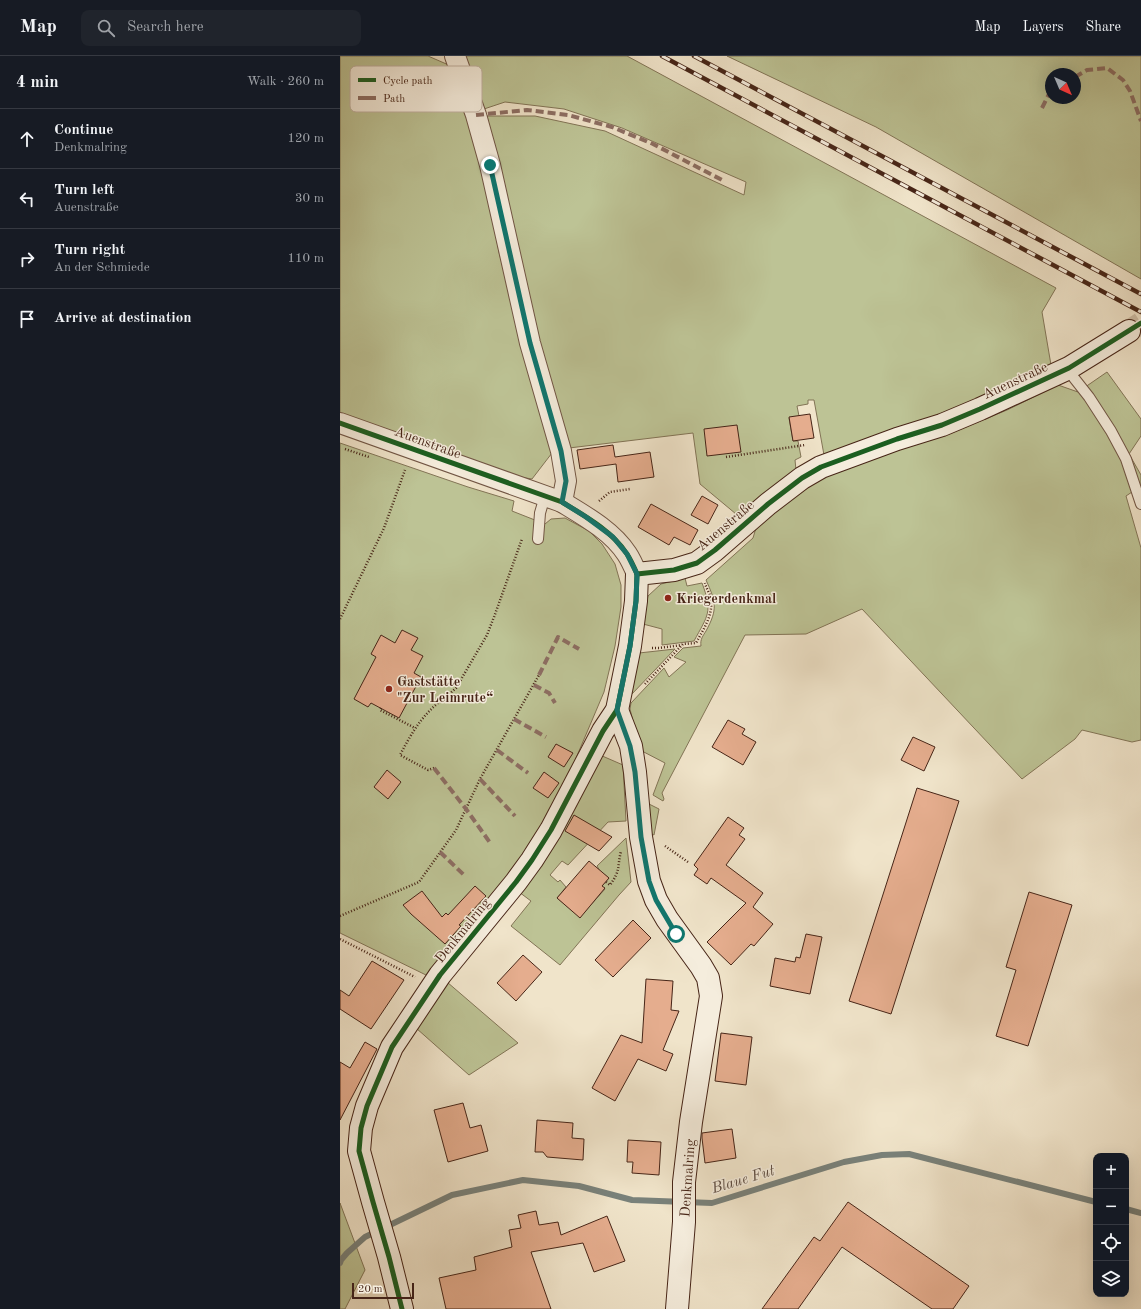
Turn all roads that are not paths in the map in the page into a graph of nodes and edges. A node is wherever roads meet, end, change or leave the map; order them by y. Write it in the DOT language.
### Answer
graph roads {
  1 [pos="455,56"];
  2 [pos="459,66"];
  3 [pos="475,112"];
  4 [pos="1129,331"];
  5 [pos="1069,368"];
  6 [pos="340,423"];
  7 [pos="554,499"];
  8 [pos="1141,504"];
  9 [pos="538,539"];
  10 [pos="637,574"];
  11 [pos="618,705"];
  12 [pos="402,1309"];
  13 [pos="677,1309"];
  1 -- 2 [label="street"];
  3 -- 7 [label="street"];
  4 -- 5 [label="street, Auenstraße"];
  5 -- 8 [label="lane"];
  5 -- 10 [label="street, Auenstraße"];
  6 -- 7 [label="street, Auenstraße"];
  7 -- 9 [label="lane"];
  7 -- 10 [label="street, Auenstraße"];
  10 -- 11 [label="street, Denkmalring"];
  11 -- 12 [label="street, Denkmalring"];
  11 -- 13 [label="street, Denkmalring"];
}
